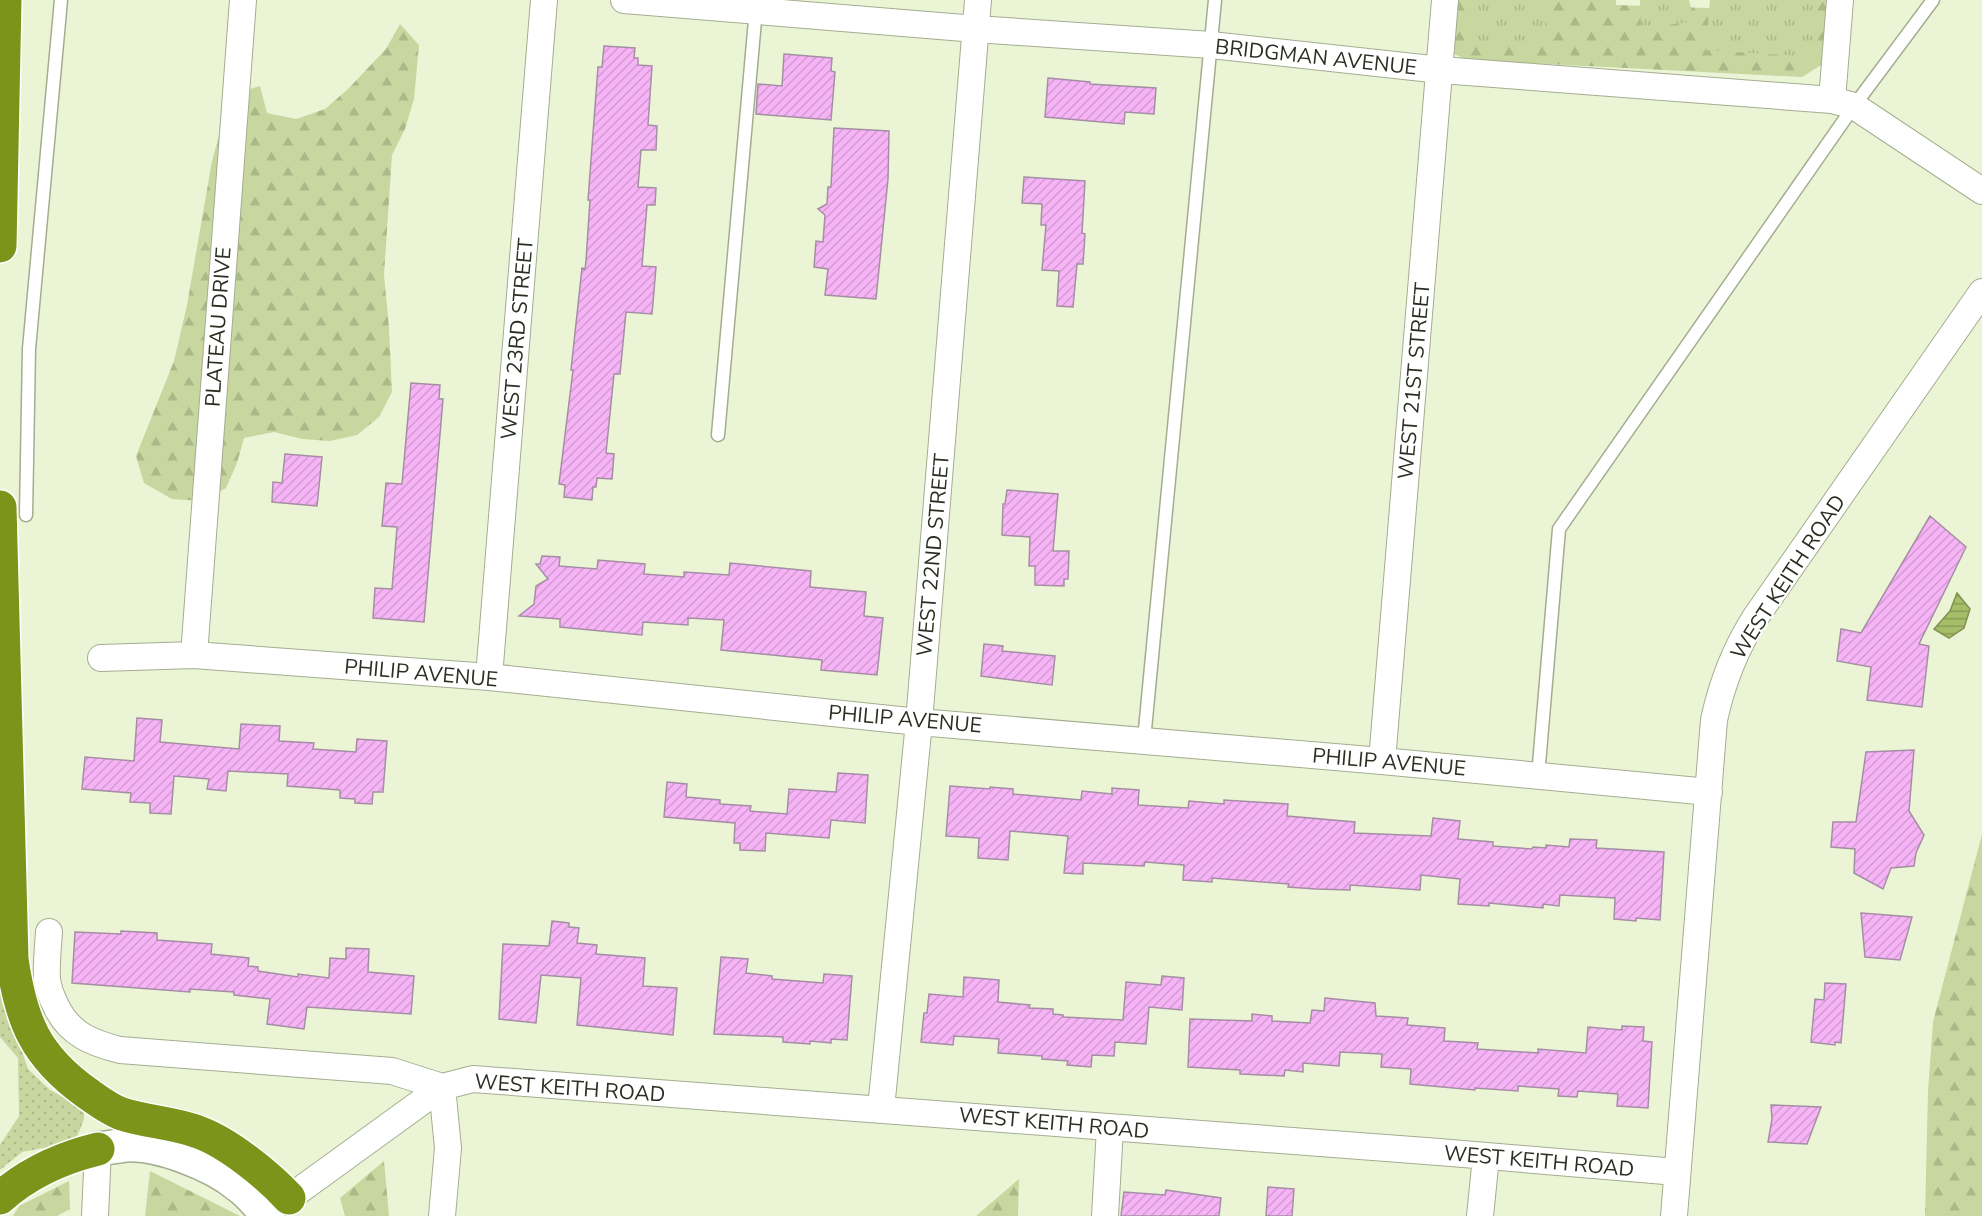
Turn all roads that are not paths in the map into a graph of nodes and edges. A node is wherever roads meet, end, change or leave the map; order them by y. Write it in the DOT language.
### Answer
graph roads {
  1 [pos="5,0"];
  2 [pos="61,0"];
  3 [pos="243,0"];
  4 [pos="544,0"];
  5 [pos="624,0"];
  6 [pos="978,0"];
  7 [pos="1215,0"];
  8 [pos="1445,0"];
  9 [pos="1840,0"];
  10 [pos="1934,0"];
  11 [pos="756,5"];
  12 [pos="976,29"];
  13 [pos="1211,45"];
  14 [pos="1441,70"];
  15 [pos="1843,103"];
  16 [pos="1982,191"];
  17 [pos="0,246"];
  18 [pos="1982,292"];
  19 [pos="718,435"];
  20 [pos="13,511"];
  21 [pos="194,655"];
  22 [pos="100,658"];
  23 [pos="489,677"];
  24 [pos="919,722"];
  25 [pos="1144,740"];
  26 [pos="1382,761"];
  27 [pos="1538,776"];
  28 [pos="1709,792"];
  29 [pos="49,932"];
  30 [pos="442,1087"];
  31 [pos="881,1109"];
  32 [pos="1110,1128"];
  33 [pos="98,1149"];
  34 [pos="1486,1157"];
  35 [pos="1677,1172"];
  36 [pos="0,1198"];
  37 [pos="283,1210"];
  38 [pos="95,1216"];
  39 [pos="442,1216"];
  40 [pos="1105,1216"];
  41 [pos="1480,1216"];
  42 [pos="1674,1216"];
  1 -- 17 [label="highway"];
  2 -- 20 [label="lane"];
  3 -- 21 [label="street, PLATEAU DRIVE"];
  4 -- 23 [label="street, WEST 23RD STREET"];
  5 -- 11 [label="street, BRIDGMAN AVENUE"];
  6 -- 12 [label="street, WEST 22ND STREET"];
  7 -- 13 [label="lane"];
  8 -- 14 [label="street, WEST 21ST STREET"];
  9 -- 15 [label="street"];
  10 -- 15 [label="lane"];
  11 -- 12 [label="street, BRIDGMAN AVENUE"];
  11 -- 19 [label="lane"];
  12 -- 13 [label="street, BRIDGMAN AVENUE"];
  12 -- 24 [label="street, WEST 22ND STREET"];
  13 -- 14 [label="street, BRIDGMAN AVENUE"];
  13 -- 25 [label="lane"];
  14 -- 15 [label="street, BRIDGMAN AVENUE"];
  14 -- 26 [label="street, WEST 21ST STREET"];
  15 -- 16 [label="street, BRIDGMAN AVENUE"];
  15 -- 27 [label="lane"];
  18 -- 28 [label="street, WEST KEITH ROAD"];
  20 -- 37 [label="highway"];
  21 -- 22 [label="street, PHILIP AVENUE"];
  21 -- 23 [label="street, PHILIP AVENUE"];
  23 -- 24 [label="street, PHILIP AVENUE"];
  24 -- 25 [label="street, PHILIP AVENUE"];
  24 -- 31 [label="street, WEST 22ND STREET"];
  25 -- 26 [label="street, PHILIP AVENUE"];
  26 -- 27 [label="street, PHILIP AVENUE"];
  27 -- 28 [label="street, PHILIP AVENUE"];
  28 -- 35 [label="street, WEST KEITH ROAD"];
  29 -- 30 [label="street"];
  30 -- 31 [label="street, WEST KEITH ROAD"];
  30 -- 37 [label="street, WEST KEITH ROAD"];
  30 -- 39 [label="street"];
  31 -- 32 [label="street, WEST KEITH ROAD"];
  32 -- 34 [label="street, WEST KEITH ROAD"];
  32 -- 40 [label="street"];
  33 -- 36 [label="highway"];
  33 -- 37 [label="main road"];
  33 -- 38 [label="street"];
  34 -- 35 [label="street, WEST KEITH ROAD"];
  34 -- 41 [label="street"];
  35 -- 42 [label="street"];
}
